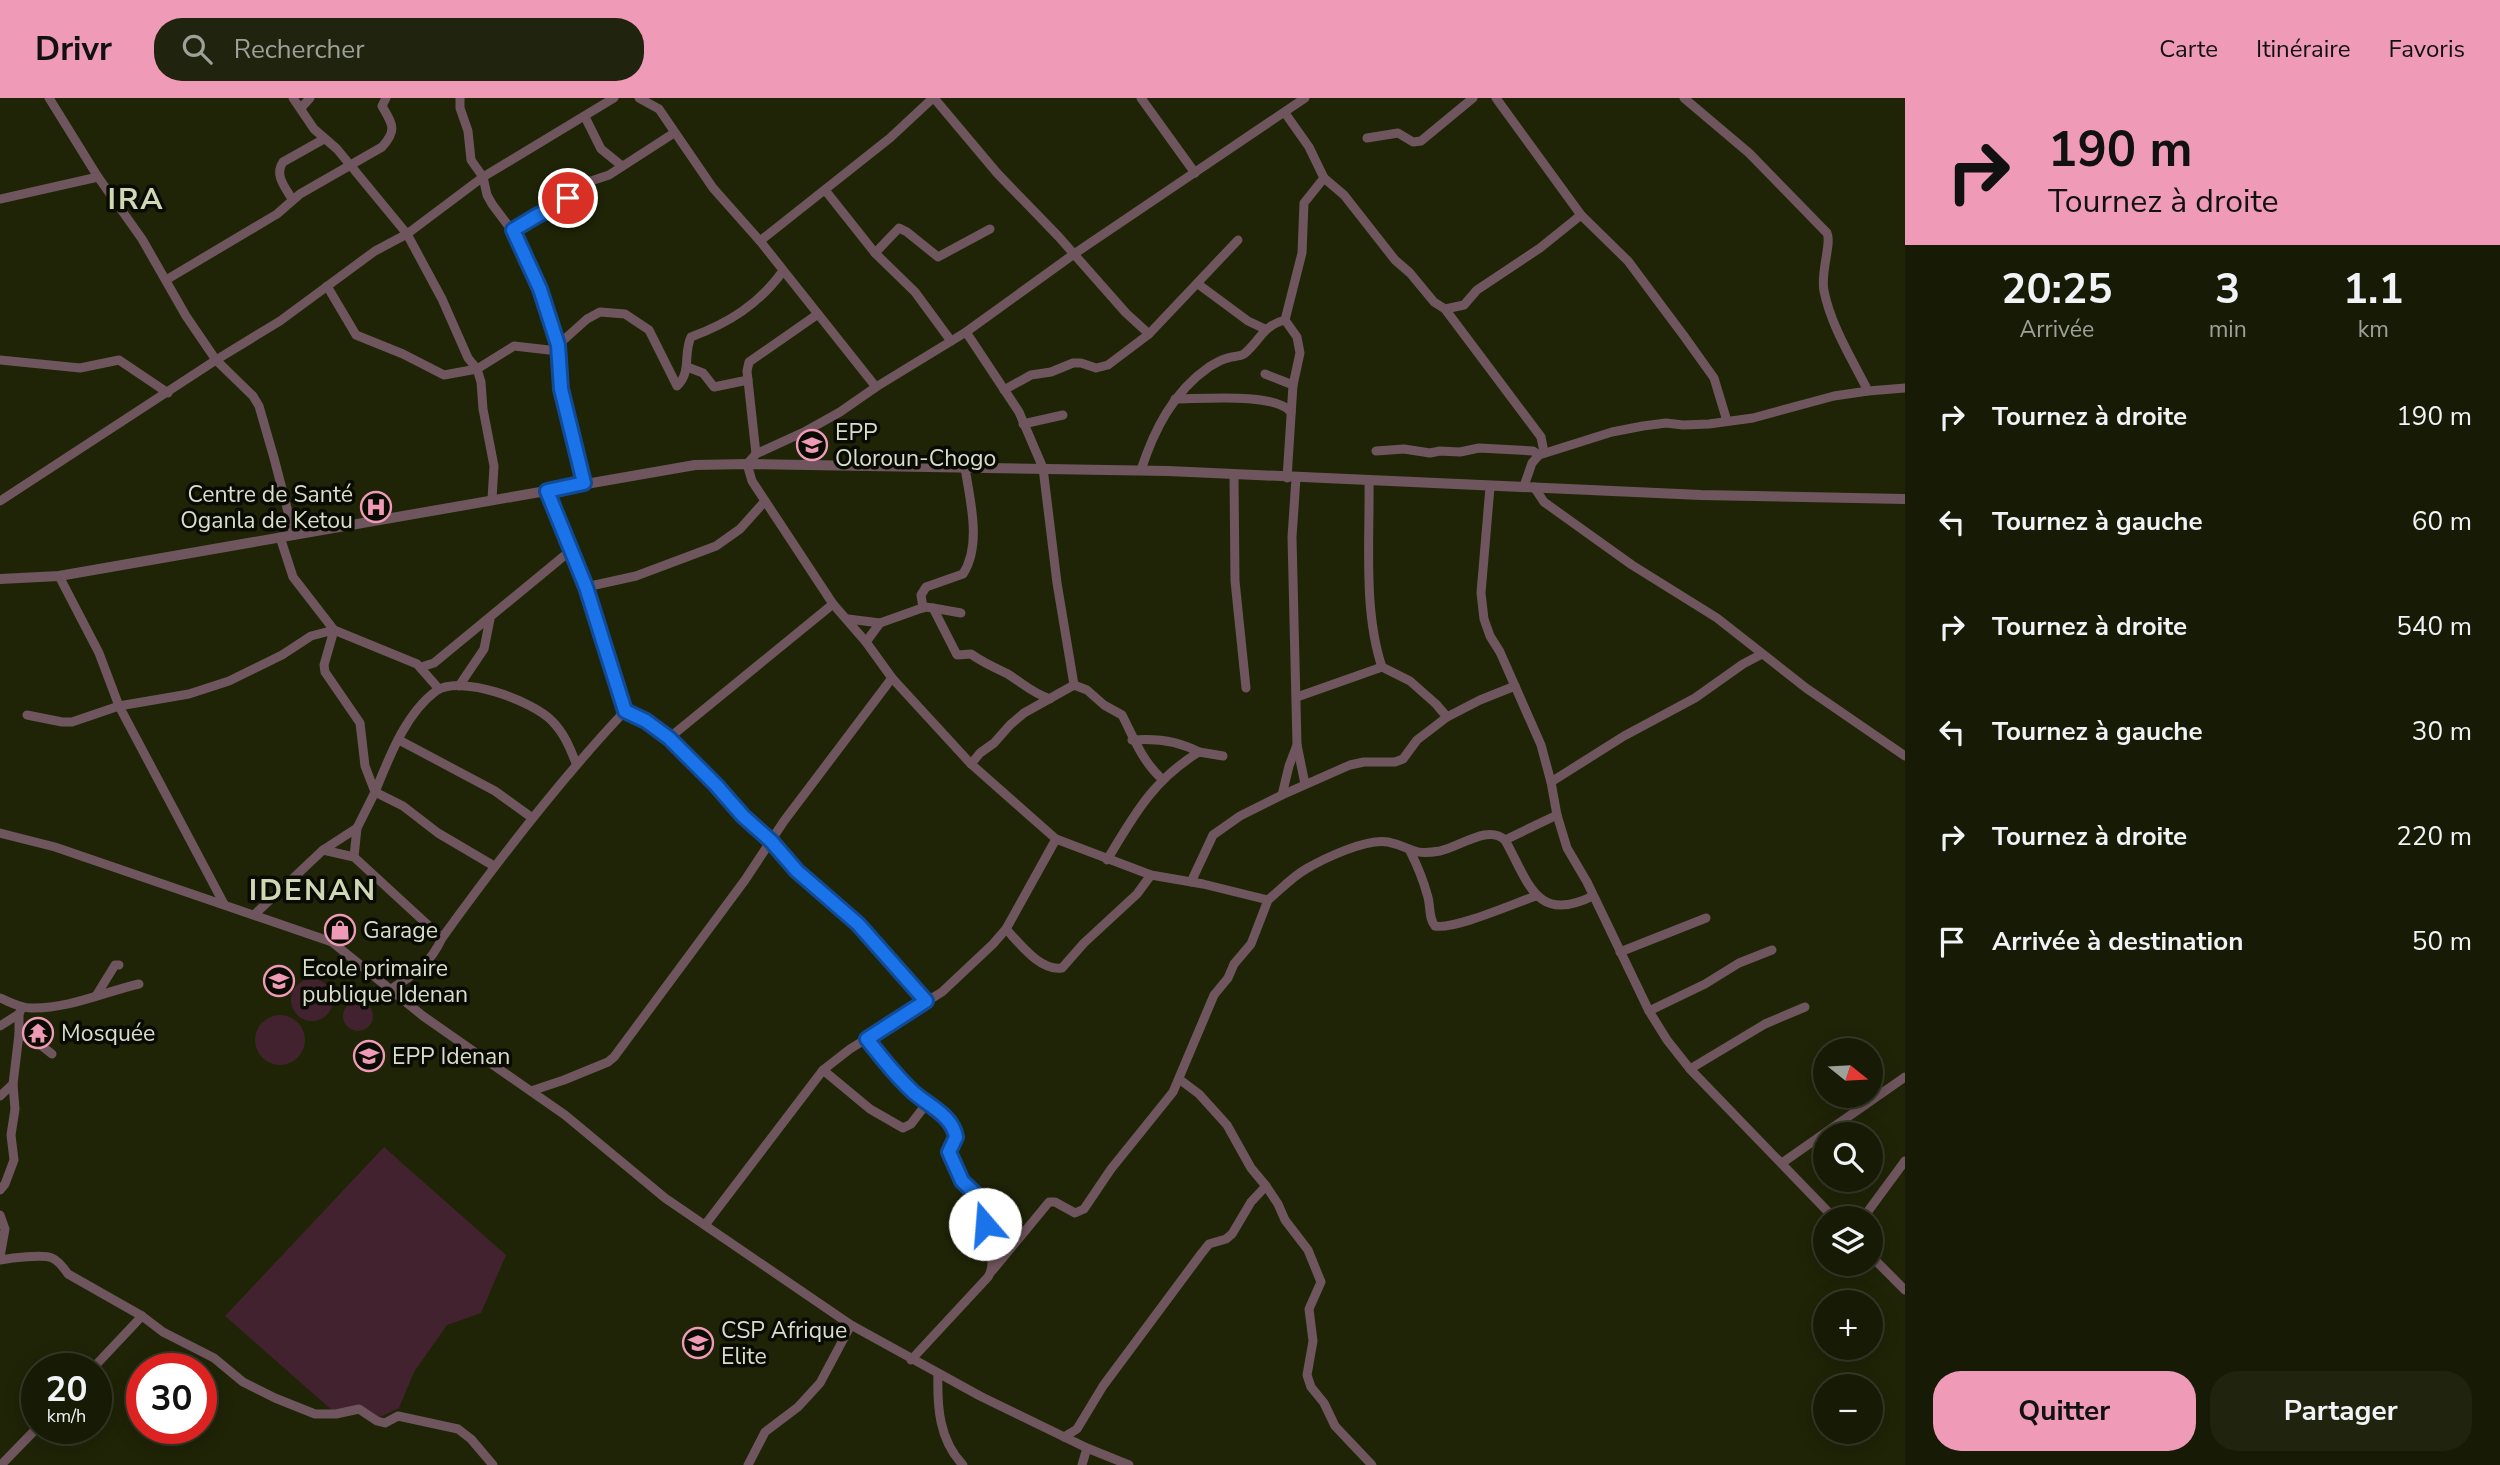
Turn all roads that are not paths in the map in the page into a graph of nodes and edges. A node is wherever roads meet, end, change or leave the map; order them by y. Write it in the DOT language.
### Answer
graph roads {
  1 [pos="49,98"];
  2 [pos="293,98"];
  3 [pos="310,98"];
  4 [pos="386,98"];
  5 [pos="460,98"];
  6 [pos="614,98"];
  7 [pos="639,98"];
  8 [pos="1140,98"];
  9 [pos="1305,98"];
  10 [pos="1473,98"];
  11 [pos="1496,98"];
  12 [pos="1684,98"];
  13 [pos="931,99"];
  14 [pos="301,108"];
  15 [pos="1285,113"];
  16 [pos="585,117"];
  17 [pos="674,133"];
  18 [pos="1367,138"];
  19 [pos="324,139"];
  20 [pos="348,164"];
  21 [pos="622,166"];
  22 [pos="1195,173"];
  23 [pos="98,177"];
  24 [pos="483,177"];
  25 [pos="1324,178"];
  26 [pos="825,190"];
  27 [pos="0,199"];
  28 [pos="292,199"];
  29 [pos="1581,215"];
  30 [pos="990,229"];
  31 [pos="513,230"];
  32 [pos="407,234"];
  33 [pos="1238,240"];
  34 [pos="760,241"];
  35 [pos="876,253"];
  36 [pos="1074,254"];
  37 [pos="783,271"];
  38 [pos="166,280"];
  39 [pos="1198,284"];
  40 [pos="327,286"];
  41 [pos="1444,309"];
  42 [pos="818,314"];
  43 [pos="1285,320"];
  44 [pos="1265,329"];
  45 [pos="966,332"];
  46 [pos="1149,334"];
  47 [pos="951,341"];
  48 [pos="558,348"];
  49 [pos="0,360"];
  50 [pos="216,360"];
  51 [pos="687,367"];
  52 [pos="477,369"];
  53 [pos="1265,374"];
  54 [pos="747,380"];
  55 [pos="1293,385"];
  56 [pos="876,387"];
  57 [pos="1905,388"];
  58 [pos="1004,390"];
  59 [pos="1868,391"];
  60 [pos="168,393"];
  61 [pos="1175,399"];
  62 [pos="1291,412"];
  63 [pos="1063,415"];
  64 [pos="1727,421"];
  65 [pos="1023,424"];
  66 [pos="1376,451"];
  67 [pos="1541,453"];
  68 [pos="756,454"];
  69 [pos="747,464"];
  70 [pos="965,468"];
  71 [pos="1043,468"];
  72 [pos="1141,470"];
  73 [pos="1234,475"];
  74 [pos="1292,478"];
  75 [pos="1369,481"];
  76 [pos="584,483"];
  77 [pos="1490,487"];
  78 [pos="1529,487"];
  79 [pos="547,491"];
  80 [pos="492,499"];
  81 [pos="1905,499"];
  82 [pos="0,501"];
  83 [pos="765,501"];
  84 [pos="294,534"];
  85 [pos="280,537"];
  86 [pos="570,551"];
  87 [pos="59,576"];
  88 [pos="0,579"];
  89 [pos="586,587"];
  90 [pos="833,604"];
  91 [pos="928,608"];
  92 [pos="961,613"];
  93 [pos="490,619"];
  94 [pos="848,619"];
  95 [pos="880,623"];
  96 [pos="334,630"];
  97 [pos="866,642"];
  98 [pos="1762,654"];
  99 [pos="421,667"];
  100 [pos="1382,667"];
  101 [pos="892,678"];
  102 [pos="1074,685"];
  103 [pos="459,686"];
  104 [pos="1515,686"];
  105 [pos="1246,688"];
  106 [pos="439,689"];
  107 [pos="1297,697"];
  108 [pos="1050,699"];
  109 [pos="120,706"];
  110 [pos="625,711"];
  111 [pos="27,715"];
  112 [pos="1447,717"];
  113 [pos="669,738"];
  114 [pos="399,740"];
  115 [pos="1132,740"];
  116 [pos="1297,745"];
  117 [pos="1199,752"];
  118 [pos="1223,756"];
  119 [pos="1905,756"];
  120 [pos="576,763"];
  121 [pos="971,764"];
  122 [pos="1162,779"];
  123 [pos="1551,782"];
  124 [pos="1304,784"];
  125 [pos="375,792"];
  126 [pos="1282,795"];
  127 [pos="1557,815"];
  128 [pos="531,817"];
  129 [pos="358,828"];
  130 [pos="0,833"];
  131 [pos="1056,839"];
  132 [pos="1505,840"];
  133 [pos="771,841"];
  134 [pos="323,850"];
  135 [pos="1410,851"];
  136 [pos="354,857"];
  137 [pos="1107,860"];
  138 [pos="494,866"];
  139 [pos="1151,875"];
  140 [pos="1191,881"];
  141 [pos="1536,896"];
  142 [pos="1593,897"];
  143 [pos="1268,900"];
  144 [pos="224,904"];
  145 [pos="255,914"];
  146 [pos="1706,918"];
  147 [pos="1006,929"];
  148 [pos="442,938"];
  149 [pos="1772,950"];
  150 [pos="1620,952"];
  151 [pos="119,965"];
  152 [pos="139,984"];
  153 [pos="391,989"];
  154 [pos="0,998"];
  155 [pos="95,998"];
  156 [pos="926,1001"];
  157 [pos="1805,1007"];
  158 [pos="20,1011"];
  159 [pos="1648,1011"];
  160 [pos="0,1026"];
  161 [pos="19,1034"];
  162 [pos="867,1039"];
  163 [pos="52,1054"];
  164 [pos="1690,1069"];
  165 [pos="822,1070"];
  166 [pos="1905,1077"];
  167 [pos="1179,1079"];
  168 [pos="13,1084"];
  169 [pos="531,1091"];
  170 [pos="0,1096"];
  171 [pos="927,1103"];
  172 [pos="1905,1161"];
  173 [pos="1782,1163"];
  174 [pos="1266,1186"];
  175 [pos="0,1190"];
  176 [pos="1823,1206"];
  177 [pos="1872,1206"];
  178 [pos="0,1215"];
  179 [pos="705,1225"];
  180 [pos="0,1259"];
  181 [pos="1883,1268"];
  182 [pos="992,1271"];
  183 [pos="1905,1290"];
  184 [pos="142,1316"];
  185 [pos="851,1325"];
  186 [pos="107,1353"];
  187 [pos="911,1360"];
  188 [pos="938,1373"];
  189 [pos="1064,1437"];
  190 [pos="21,1444"];
  191 [pos="1087,1448"];
  192 [pos="1,1465"];
  193 [pos="493,1465"];
  194 [pos="748,1465"];
  195 [pos="964,1465"];
  196 [pos="1082,1465"];
  197 [pos="1129,1465"];
  198 [pos="1372,1465"];
  1 -- 23 [label="street"];
  2 -- 14 [label="street"];
  3 -- 14 [label="street"];
  4 -- 20 [label="street"];
  5 -- 24 [label="street"];
  6 -- 16 [label="street"];
  7 -- 17 [label="street"];
  8 -- 22 [label="street"];
  9 -- 15 [label="street"];
  10 -- 18 [label="street"];
  11 -- 29 [label="street"];
  12 -- 59 [label="street"];
  13 -- 26 [label="street"];
  13 -- 36 [label="street"];
  14 -- 19 [label="street"];
  15 -- 22 [label="street"];
  15 -- 25 [label="street"];
  16 -- 21 [label="street"];
  16 -- 24 [label="street"];
  17 -- 21 [label="street"];
  17 -- 34 [label="street"];
  19 -- 20 [label="street"];
  19 -- 28 [label="street"];
  20 -- 28 [label="street"];
  20 -- 32 [label="street"];
  21 -- 31 [label="street"];
  22 -- 36 [label="street"];
  23 -- 27 [label="street"];
  23 -- 38 [label="street"];
  24 -- 31 [label="street"];
  24 -- 32 [label="street"];
  25 -- 41 [label="street"];
  25 -- 43 [label="street"];
  26 -- 34 [label="street"];
  26 -- 35 [label="street"];
  28 -- 38 [label="street"];
  29 -- 41 [label="street"];
  29 -- 64 [label="street"];
  30 -- 35 [label="street"];
  31 -- 48 [label="street"];
  32 -- 40 [label="street"];
  32 -- 52 [label="street"];
  33 -- 39 [label="street"];
  34 -- 37 [label="street"];
  35 -- 47 [label="street"];
  36 -- 45 [label="street"];
  36 -- 46 [label="street"];
  37 -- 42 [label="street"];
  37 -- 51 [label="street"];
  38 -- 50 [label="street"];
  39 -- 44 [label="street"];
  39 -- 46 [label="street"];
  40 -- 50 [label="street"];
  40 -- 52 [label="street"];
  41 -- 67 [label="street"];
  42 -- 54 [label="street"];
  42 -- 56 [label="street"];
  43 -- 44 [label="street"];
  43 -- 55 [label="street"];
  44 -- 61 [label="street"];
  45 -- 47 [label="street"];
  45 -- 58 [label="street"];
  46 -- 58 [label="street"];
  47 -- 56 [label="street"];
  48 -- 51 [label="street"];
  48 -- 52 [label="street"];
  48 -- 76 [label="street"];
  49 -- 60 [label="street"];
  50 -- 60 [label="street"];
  50 -- 84 [label="street"];
  51 -- 54 [label="street"];
  52 -- 80 [label="street"];
  53 -- 55 [label="street"];
  54 -- 68 [label="street"];
  55 -- 62 [label="street"];
  56 -- 68 [label="street"];
  57 -- 59 [label="street"];
  58 -- 65 [label="street"];
  59 -- 64 [label="street"];
  60 -- 82 [label="street"];
  61 -- 62 [label="street"];
  61 -- 72 [label="street"];
  62 -- 74 [label="street"];
  63 -- 65 [label="street"];
  64 -- 67 [label="street"];
  65 -- 71 [label="street"];
  66 -- 67 [label="street"];
  67 -- 78 [label="street"];
  68 -- 69 [label="street"];
  69 -- 70 [label="street"];
  69 -- 76 [label="street"];
  69 -- 83 [label="street"];
  70 -- 71 [label="street"];
  70 -- 91 [label="street"];
  71 -- 72 [label="street"];
  71 -- 102 [label="street"];
  72 -- 73 [label="street"];
  73 -- 74 [label="street"];
  73 -- 105 [label="street"];
  74 -- 75 [label="street"];
  74 -- 107 [label="street"];
  75 -- 77 [label="street"];
  75 -- 100 [label="street"];
  76 -- 79 [label="street"];
  77 -- 78 [label="street"];
  77 -- 104 [label="street"];
  78 -- 81 [label="street"];
  78 -- 98 [label="street"];
  79 -- 80 [label="street"];
  79 -- 86 [label="street"];
  80 -- 84 [label="street"];
  83 -- 89 [label="street"];
  83 -- 90 [label="street"];
  84 -- 85 [label="street"];
  85 -- 87 [label="street"];
  85 -- 96 [label="street"];
  86 -- 89 [label="street"];
  86 -- 93 [label="street"];
  87 -- 88 [label="street"];
  87 -- 109 [label="street"];
  89 -- 110 [label="street"];
  90 -- 94 [label="street"];
  90 -- 113 [label="street"];
  91 -- 92 [label="street"];
  91 -- 95 [label="street"];
  91 -- 108 [label="street"];
  93 -- 99 [label="street"];
  93 -- 103 [label="street"];
  94 -- 95 [label="street"];
  94 -- 97 [label="street"];
  95 -- 97 [label="street"];
  96 -- 99 [label="street"];
  96 -- 109 [label="street"];
  96 -- 125 [label="street"];
  97 -- 101 [label="street"];
  98 -- 119 [label="street"];
  98 -- 123 [label="street"];
  99 -- 106 [label="street"];
  100 -- 107 [label="street"];
  100 -- 112 [label="street"];
  101 -- 121 [label="street"];
  101 -- 133 [label="street"];
  102 -- 108 [label="street"];
  102 -- 115 [label="street"];
  103 -- 106 [label="street"];
  103 -- 120 [label="street"];
  104 -- 112 [label="street"];
  104 -- 123 [label="street"];
  106 -- 114 [label="street"];
  107 -- 116 [label="street"];
  108 -- 121 [label="street"];
  109 -- 111 [label="street"];
  109 -- 144 [label="street"];
  110 -- 113 [label="street"];
  110 -- 120 [label="street"];
  112 -- 124 [label="street"];
  113 -- 133 [label="street"];
  114 -- 125 [label="street"];
  114 -- 128 [label="street"];
  115 -- 117 [label="street"];
  115 -- 122 [label="street"];
  116 -- 124 [label="street"];
  116 -- 126 [label="street"];
  117 -- 118 [label="street"];
  117 -- 122 [label="street"];
  120 -- 128 [label="street"];
  121 -- 131 [label="street"];
  122 -- 137 [label="street"];
  123 -- 127 [label="street"];
  124 -- 126 [label="street"];
  125 -- 129 [label="street"];
  125 -- 138 [label="street"];
  126 -- 140 [label="street"];
  127 -- 132 [label="street"];
  127 -- 142 [label="street"];
  128 -- 138 [label="street"];
  129 -- 134 [label="street"];
  129 -- 136 [label="street"];
  130 -- 144 [label="street"];
  131 -- 137 [label="street"];
  131 -- 147 [label="street"];
  132 -- 135 [label="street"];
  132 -- 141 [label="street"];
  133 -- 156 [label="street"];
  133 -- 169 [label="street"];
  134 -- 136 [label="street"];
  134 -- 145 [label="street"];
  135 -- 141 [label="street"];
  135 -- 143 [label="street"];
  136 -- 148 [label="street"];
  137 -- 139 [label="street"];
  138 -- 148 [label="street"];
  139 -- 140 [label="street"];
  139 -- 147 [label="street"];
  140 -- 143 [label="street"];
  141 -- 142 [label="street"];
  142 -- 150 [label="street"];
  143 -- 167 [label="street"];
  144 -- 145 [label="street"];
  145 -- 153 [label="street"];
  146 -- 150 [label="street"];
  147 -- 156 [label="street"];
  148 -- 153 [label="street"];
  149 -- 159 [label="street"];
  150 -- 159 [label="street"];
  151 -- 155 [label="street"];
  152 -- 155 [label="street"];
  153 -- 169 [label="street"];
  154 -- 158 [label="street"];
  155 -- 158 [label="street"];
  156 -- 162 [label="street"];
  157 -- 164 [label="street"];
  158 -- 160 [label="street"];
  158 -- 161 [label="street"];
  159 -- 164 [label="street"];
  161 -- 163 [label="street"];
  161 -- 168 [label="street"];
  162 -- 165 [label="street"];
  162 -- 171 [label="street"];
  164 -- 173 [label="street"];
  165 -- 171 [label="street"];
  165 -- 179 [label="street"];
  166 -- 173 [label="street"];
  167 -- 174 [label="street"];
  167 -- 182 [label="street"];
  168 -- 170 [label="street"];
  168 -- 175 [label="street"];
  169 -- 179 [label="street"];
  171 -- 182 [label="street"];
  172 -- 177 [label="street"];
  173 -- 176 [label="street"];
  174 -- 189 [label="street"];
  174 -- 198 [label="street"];
  178 -- 180 [label="street"];
  179 -- 185 [label="street"];
  180 -- 184 [label="street"];
  181 -- 183 [label="street"];
  182 -- 187 [label="street"];
  184 -- 186 [label="street"];
  184 -- 193 [label="street"];
  185 -- 187 [label="street"];
  185 -- 194 [label="street"];
  187 -- 188 [label="street"];
  188 -- 189 [label="street"];
  188 -- 195 [label="street"];
  189 -- 191 [label="street"];
  190 -- 192 [label="street"];
  191 -- 196 [label="street"];
  191 -- 197 [label="street"];
}
